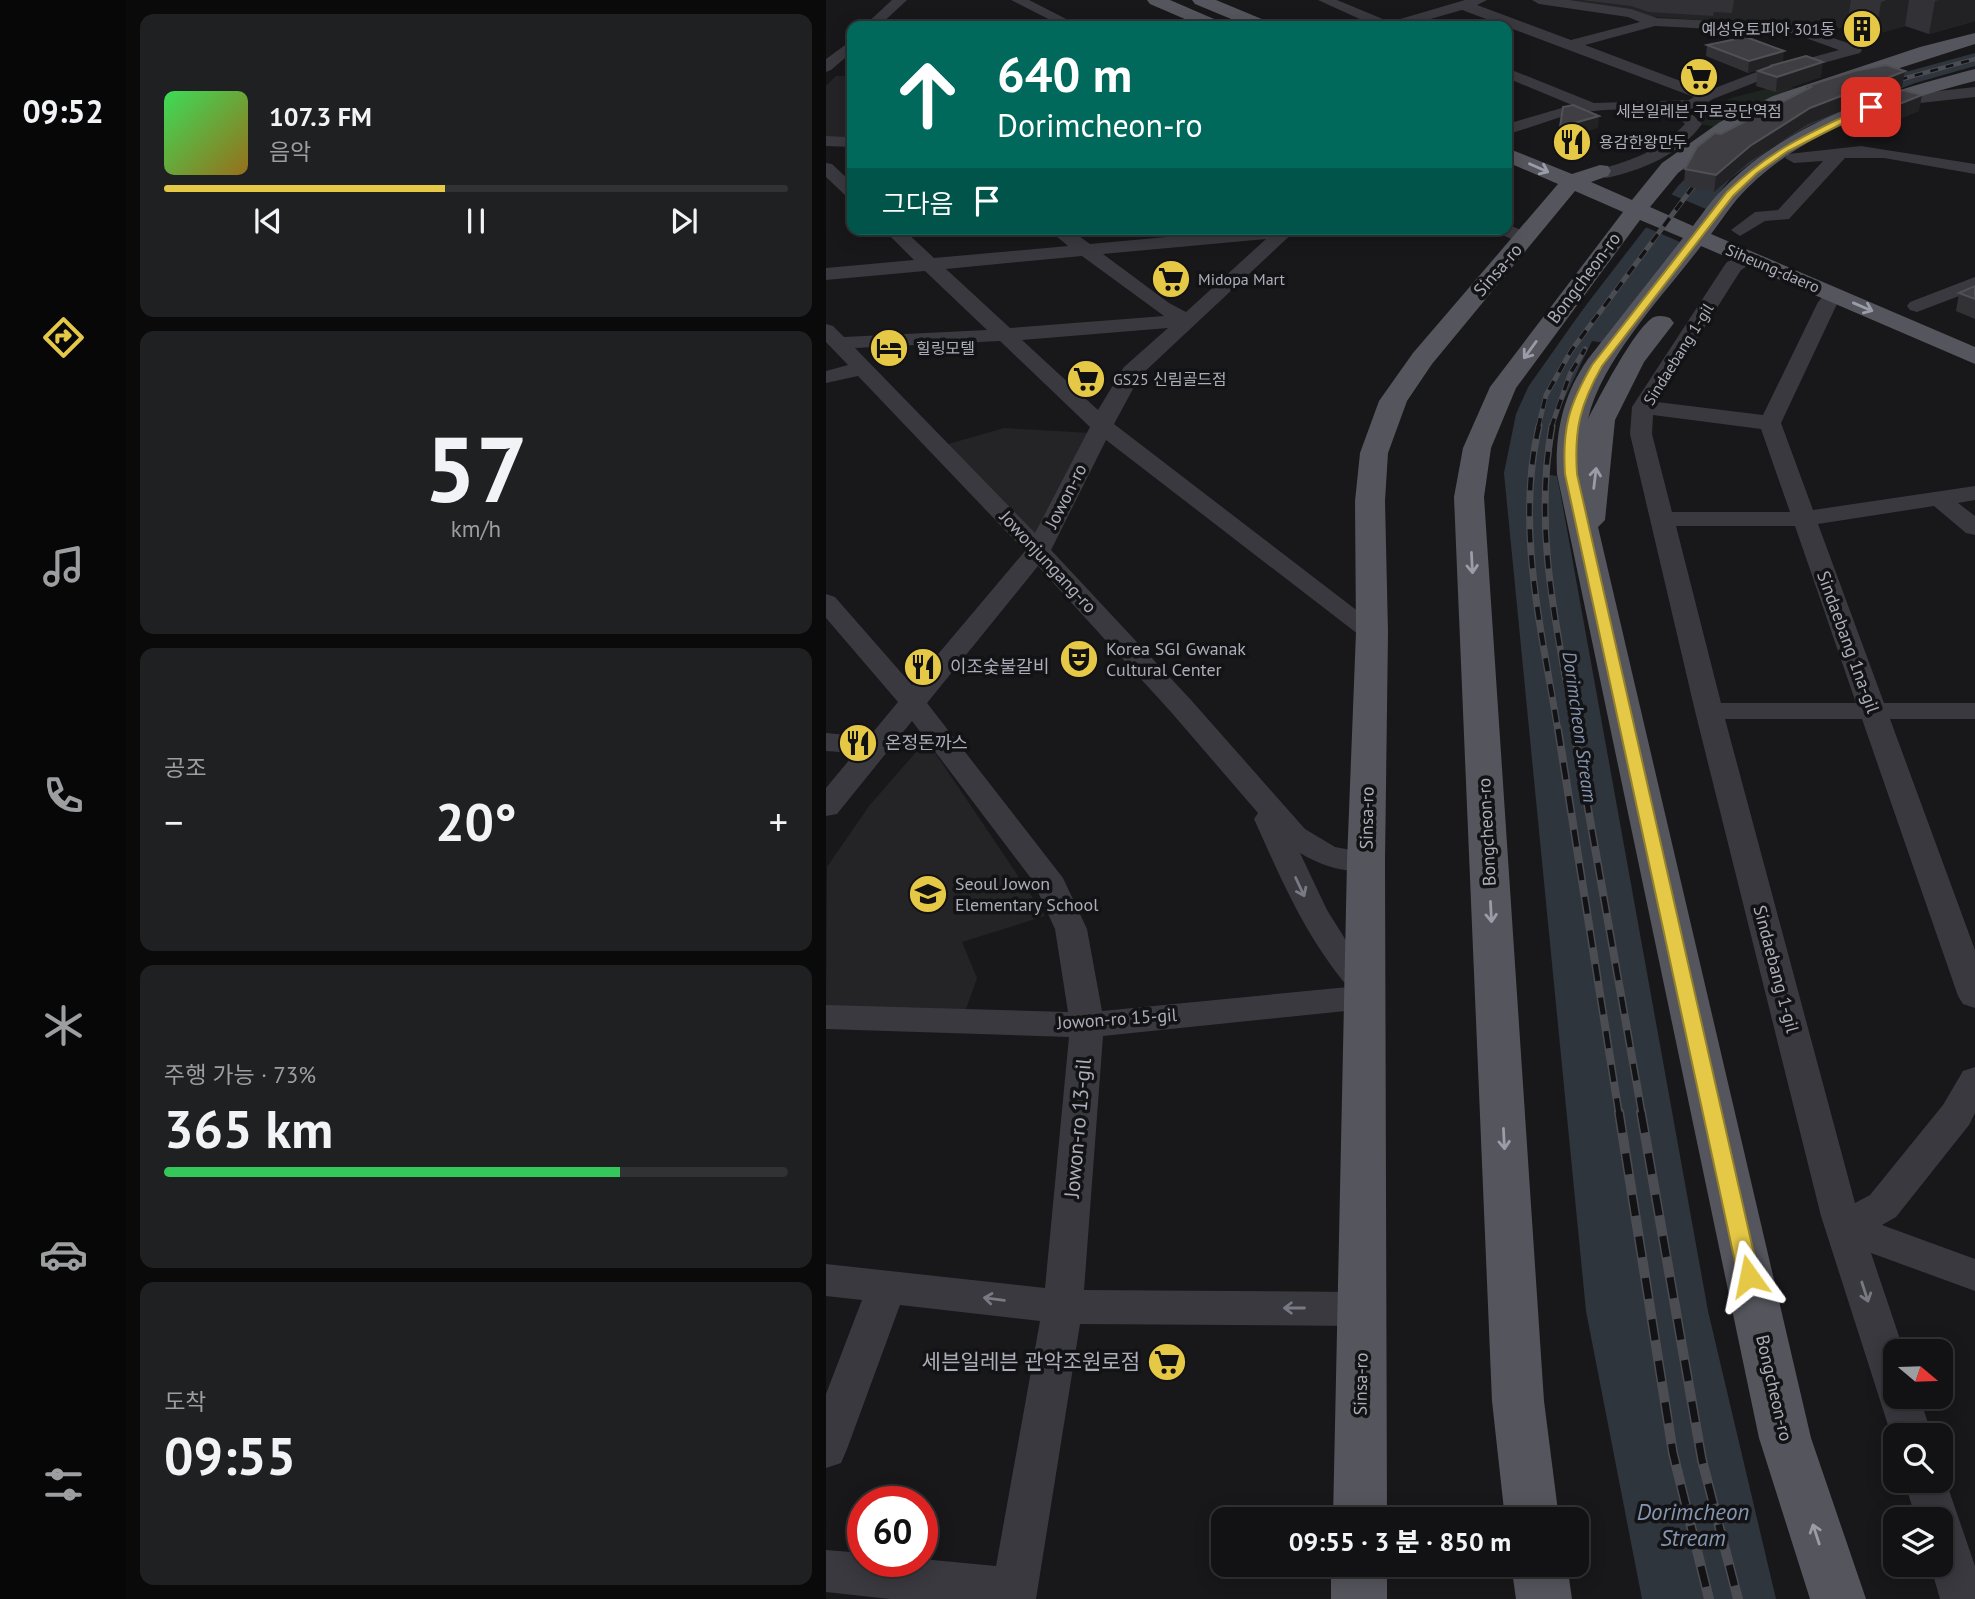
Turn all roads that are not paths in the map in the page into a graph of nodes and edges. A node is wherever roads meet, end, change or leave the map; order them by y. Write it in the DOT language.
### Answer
graph roads {
  1 [pos="900,0"];
  2 [pos="1018,0"];
  3 [pos="1156,0"];
  4 [pos="1201,0"];
  5 [pos="1325,0"];
  6 [pos="1480,0"];
  7 [pos="1539,0"];
  8 [pos="1464,5"];
  9 [pos="877,21"];
  10 [pos="1062,21"];
  11 [pos="1204,21"];
  12 [pos="1251,21"];
  13 [pos="1377,21"];
  14 [pos="1407,21"];
  15 [pos="1506,21"];
  16 [pos="1655,22"];
  17 [pos="1512,23"];
  18 [pos="1975,38"];
  19 [pos="1569,45"];
  20 [pos="847,48"];
  21 [pos="1874,66"];
  22 [pos="826,67"];
  23 [pos="1793,67"];
  24 [pos="1512,74"];
  25 [pos="1975,75"];
  26 [pos="1975,81"];
  27 [pos="1975,92"];
  28 [pos="1919,94"];
  29 [pos="1704,98"];
  30 [pos="1649,106"];
  31 [pos="1594,108"];
  32 [pos="1512,127"];
  33 [pos="1512,132"];
  34 [pos="1529,140"];
  35 [pos="826,141"];
  36 [pos="847,142"];
  37 [pos="1841,152"];
  38 [pos="1512,155"];
  39 [pos="1794,158"];
  40 [pos="826,168"];
  41 [pos="1975,170"];
  42 [pos="1573,171"];
  43 [pos="1603,172"];
  44 [pos="847,187"];
  45 [pos="1690,217"];
  46 [pos="1515,234"];
  47 [pos="898,235"];
  48 [pos="1067,235"];
  49 [pos="1127,235"];
  50 [pos="1245,235"];
  51 [pos="1282,235"];
  52 [pos="1091,250"];
  53 [pos="1750,258"];
  54 [pos="932,266"];
  55 [pos="826,275"];
  56 [pos="1975,282"];
  57 [pos="1835,295"];
  58 [pos="1917,306"];
  59 [pos="1187,320"];
  60 [pos="1952,321"];
  61 [pos="1002,335"];
  62 [pos="832,337"];
  63 [pos="1975,356"];
  64 [pos="863,368"];
  65 [pos="826,377"];
  66 [pos="1643,407"];
  67 [pos="1770,423"];
  68 [pos="1102,426"];
  69 [pos="1975,493"];
  70 [pos="1938,498"];
  71 [pos="1662,519"];
  72 [pos="1804,519"];
  73 [pos="1975,528"];
  74 [pos="1587,546"];
  75 [pos="1038,551"];
  76 [pos="826,602"];
  77 [pos="1372,632"];
  78 [pos="914,705"];
  79 [pos="1709,711"];
  80 [pos="1873,712"];
  81 [pos="1975,712"];
  82 [pos="826,742"];
  83 [pos="876,746"];
  84 [pos="1262,803"];
  85 [pos="826,807"];
  86 [pos="1366,862"];
  87 [pos="1366,992"];
  88 [pos="1975,996"];
  89 [pos="826,1017"];
  90 [pos="1087,1025"];
  91 [pos="1975,1080"];
  92 [pos="1844,1227"];
  93 [pos="1975,1275"];
  94 [pos="826,1280"];
  95 [pos="887,1287"];
  96 [pos="1062,1307"];
  97 [pos="1362,1308"];
  98 [pos="1883,1349"];
  99 [pos="826,1449"];
  100 [pos="1360,1507"];
  101 [pos="1531,1507"];
  102 [pos="1953,1567"];
  103 [pos="826,1571"];
  104 [pos="1359,1577"];
  105 [pos="1541,1577"];
  106 [pos="1014,1594"];
  107 [pos="1359,1599"];
  108 [pos="1544,1599"];
  109 [pos="1838,1599"];
  110 [pos="1963,1599"];
  1 -- 9 [label="street"];
  2 -- 10 [label="street"];
  3 -- 11 [label="main road"];
  4 -- 12 [label="main road"];
  5 -- 13 [label="street"];
  6 -- 8 [label="street"];
  7 -- 16 [label="street"];
  8 -- 14 [label="street"];
  8 -- 15 [label="street"];
  16 -- 19 [label="street"];
  16 -- 23 [label="street"];
  17 -- 19 [label="street"];
  18 -- 21 [label="main road"];
  19 -- 29 [label="street"];
  20 -- 22 [label="street"];
  21 -- 23 [label="street"];
  21 -- 29 [label="street"];
  21 -- 45 [label="main road"];
  23 -- 29 [label="street"];
  24 -- 31 [label="street"];
  25 -- 28 [label="main road"];
  26 -- 28 [label="main road"];
  27 -- 28 [label="street"];
  28 -- 39 [label="main road"];
  28 -- 45 [label="main road"];
  29 -- 30 [label="street"];
  30 -- 31 [label="street"];
  30 -- 43 [label="street"];
  31 -- 32 [label="street"];
  33 -- 34 [label="main road"];
  35 -- 36 [label="street"];
  37 -- 39 [label="street"];
  37 -- 41 [label="street"];
  37 -- 45 [label="street, Siheung-daero"];
  38 -- 42 [label="main road, Siheung-daero, one-way"];
  39 -- 45 [label="main road"];
  40 -- 44 [label="street"];
  42 -- 43 [label="main road"];
  42 -- 45 [label="main road, Siheung-daero"];
  42 -- 46 [label="main road, Sinsa-ro"];
  43 -- 45 [label="main road, Siheung-daero"];
  45 -- 53 [label="main road, Siheung-daero"];
  45 -- 58 [label="main road, Siheung-daero"];
  74 -- 45 [label="main road, one-way"];
  45 -- 74 [label="main road, Bongcheon-ro"];
  45 -- 101 [label="main road, Bongcheon-ro, one-way"];
  46 -- 77 [label="main road, Sinsa-ro"];
  47 -- 54 [label="street"];
  48 -- 52 [label="street"];
  49 -- 52 [label="street"];
  50 -- 52 [label="street"];
  51 -- 59 [label="street, Jowon-ro"];
  52 -- 54 [label="street"];
  52 -- 59 [label="street"];
  53 -- 57 [label="main road, Siheung-daero"];
  53 -- 66 [label="street, Sindaebang 1-gil"];
  54 -- 55 [label="street"];
  54 -- 61 [label="street"];
  56 -- 58 [label="street"];
  57 -- 63 [label="main road, Siheung-daero, one-way"];
  57 -- 67 [label="street"];
  58 -- 60 [label="main road, Siheung-daero"];
  59 -- 61 [label="street"];
  59 -- 68 [label="street, Jowon-ro"];
  61 -- 62 [label="street"];
  61 -- 68 [label="street"];
  62 -- 64 [label="street, Jowonjungang-ro"];
  64 -- 65 [label="street"];
  64 -- 75 [label="street, Jowonjungang-ro"];
  66 -- 67 [label="street"];
  66 -- 71 [label="street, Sindaebang 1-gil"];
  67 -- 72 [label="street, Sindaebang 1na-gil"];
  68 -- 75 [label="street, Jowon-ro"];
  68 -- 77 [label="street"];
  69 -- 70 [label="street"];
  70 -- 72 [label="street"];
  70 -- 73 [label="street"];
  71 -- 72 [label="street"];
  71 -- 79 [label="street, Sindaebang 1-gil"];
  72 -- 80 [label="street, Sindaebang 1na-gil"];
  109 -- 74 [label="main road, Bongcheon-ro, one-way"];
  75 -- 78 [label="street, Jowon-ro"];
  75 -- 84 [label="street, Jowonjungang-ro"];
  76 -- 78 [label="street, Jowon-ro 13-gil"];
  77 -- 86 [label="main road, Sinsa-ro"];
  78 -- 83 [label="street, Jowon-ro"];
  78 -- 90 [label="street, Jowon-ro 13-gil"];
  79 -- 80 [label="street"];
  79 -- 92 [label="street, Sindaebang 1-gil"];
  80 -- 81 [label="street"];
  80 -- 88 [label="street, Sindaebang 1na-gil"];
  82 -- 83 [label="street"];
  83 -- 85 [label="street, Jowon-ro"];
  84 -- 86 [label="street, Jowonjungang-ro"];
  84 -- 87 [label="street, one-way"];
  86 -- 87 [label="main road, Sinsa-ro"];
  87 -- 90 [label="street, Jowon-ro 15-gil"];
  87 -- 97 [label="main road, Sinsa-ro"];
  89 -- 90 [label="street, Jowon-ro 15-gil"];
  90 -- 96 [label="street, Jowon-ro 13-gil"];
  91 -- 92 [label="street"];
  92 -- 93 [label="street"];
  92 -- 98 [label="street, Sindaebang 1-gil, one-way"];
  94 -- 95 [label="street"];
  96 -- 95 [label="street, one-way"];
  95 -- 99 [label="street"];
  97 -- 96 [label="street, one-way"];
  96 -- 106 [label="street, Jowon-ro 13-gil"];
  97 -- 100 [label="main road, Sinsa-ro"];
  102 -- 110 [label="street"];
  103 -- 106 [label="street"];
  104 -- 107 [label="main road"];
  105 -- 108 [label="main road"];
}
